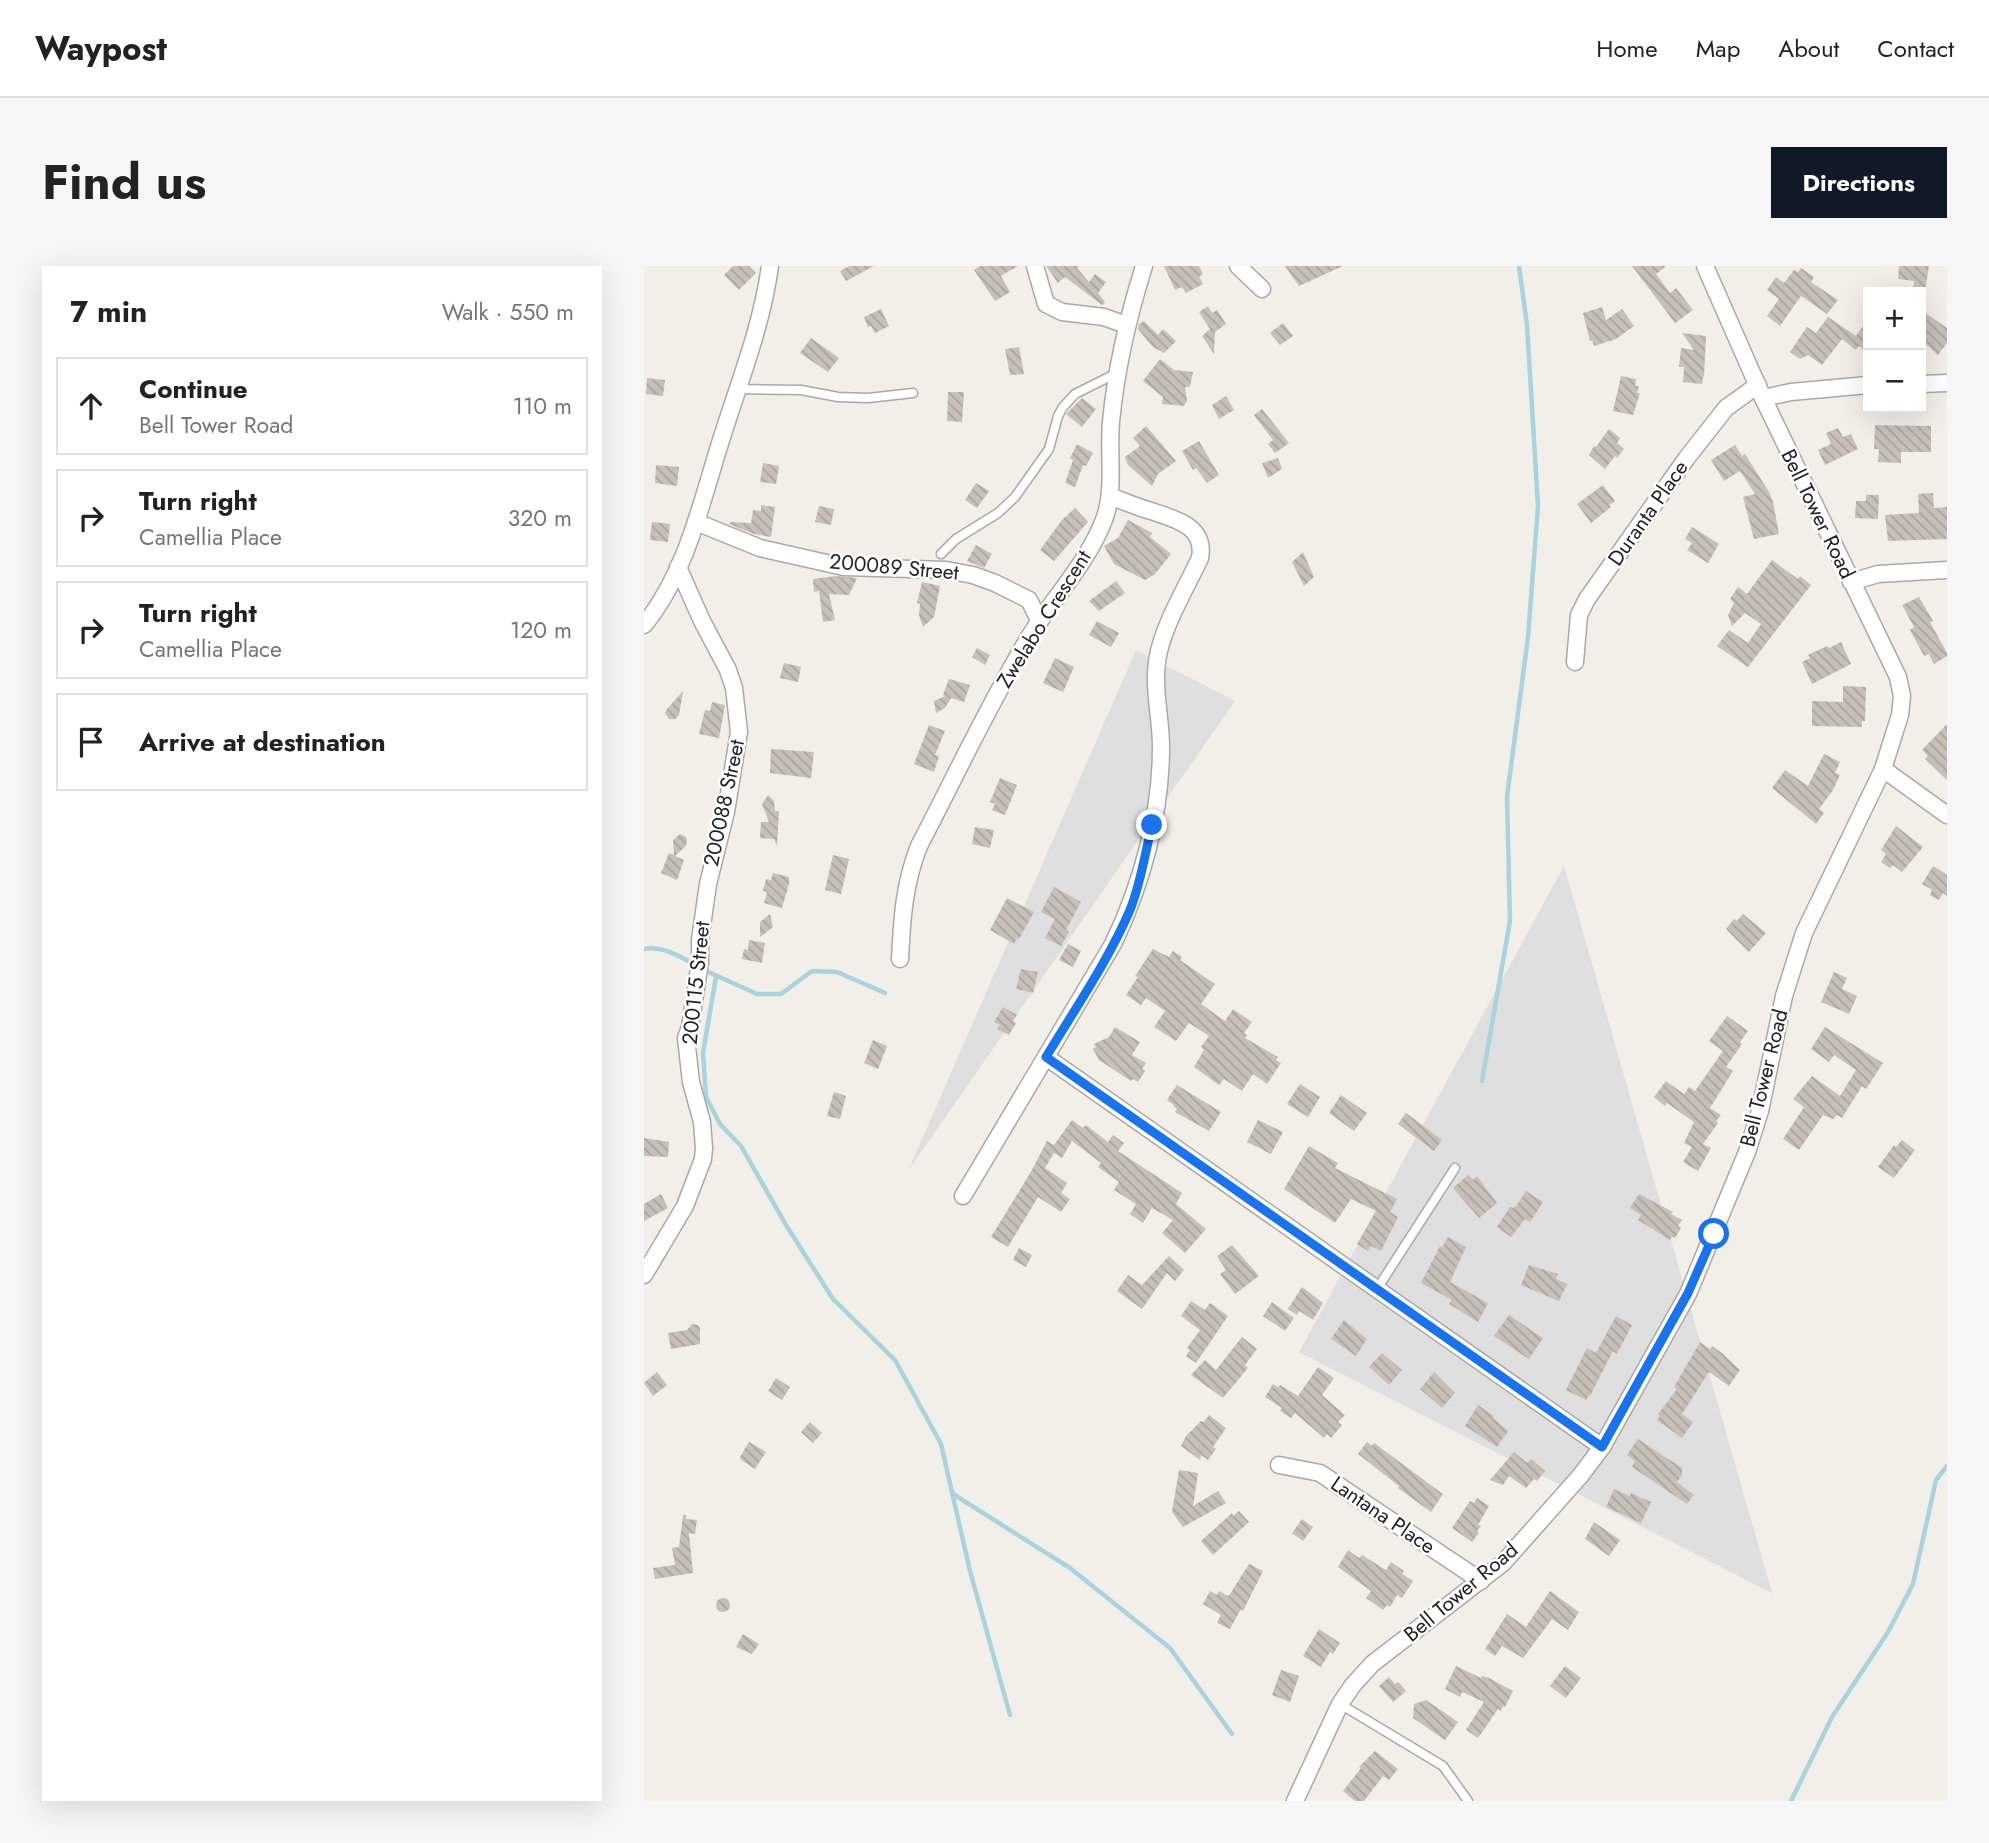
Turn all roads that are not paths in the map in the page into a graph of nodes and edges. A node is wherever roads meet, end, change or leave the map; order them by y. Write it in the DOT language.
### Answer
graph roads {
  1 [pos="770,266"];
  2 [pos="1035,266"];
  3 [pos="1144,266"];
  4 [pos="1238,266"];
  5 [pos="1704,266"];
  6 [pos="1262,289"];
  7 [pos="1126,325"];
  8 [pos="1119,373"];
  9 [pos="1947,383"];
  10 [pos="1926,384"];
  11 [pos="1863,385"];
  12 [pos="737,389"];
  13 [pos="1760,391"];
  14 [pos="913,393"];
  15 [pos="1110,496"];
  16 [pos="696,522"];
  17 [pos="941,554"];
  18 [pos="678,566"];
  19 [pos="1947,570"];
  20 [pos="1851,582"];
  21 [pos="1039,620"];
  22 [pos="644,625"];
  23 [pos="1575,662"];
  24 [pos="1883,769"];
  25 [pos="1947,815"];
  26 [pos="708,884"];
  27 [pos="900,959"];
  28 [pos="1046,1057"];
  29 [pos="1455,1168"];
  30 [pos="963,1196"];
  31 [pos="644,1275"];
  32 [pos="1377,1289"];
  33 [pos="1602,1447"];
  34 [pos="1279,1465"];
  35 [pos="1481,1581"];
  36 [pos="1340,1704"];
  37 [pos="1295,1801"];
  38 [pos="1468,1801"];
  1 -- 12 [label="street"];
  2 -- 7 [label="street"];
  3 -- 7 [label="street, Zwelabo Crescent"];
  4 -- 6 [label="street"];
  5 -- 13 [label="street, Bell Tower Road"];
  7 -- 8 [label="street, Zwelabo Crescent"];
  8 -- 15 [label="street, Zwelabo Crescent"];
  8 -- 17 [label="lane"];
  9 -- 10 [label="street"];
  11 -- 13 [label="street"];
  12 -- 14 [label="lane"];
  12 -- 16 [label="street"];
  13 -- 20 [label="street, Bell Tower Road"];
  13 -- 23 [label="street, Duranta Place"];
  15 -- 21 [label="street, Zwelabo Crescent"];
  15 -- 28 [label="street"];
  16 -- 18 [label="street"];
  16 -- 21 [label="street, 200089 Street"];
  18 -- 22 [label="street"];
  18 -- 26 [label="street, 200088 Street"];
  19 -- 20 [label="street"];
  20 -- 24 [label="street, Bell Tower Road"];
  21 -- 27 [label="street, Zwelabo Crescent"];
  24 -- 25 [label="street"];
  24 -- 33 [label="street, Bell Tower Road"];
  26 -- 31 [label="street, 200115 Street"];
  28 -- 30 [label="street"];
  28 -- 32 [label="street"];
  29 -- 32 [label="lane"];
  32 -- 33 [label="street"];
  33 -- 35 [label="street, Bell Tower Road"];
  34 -- 35 [label="street, Lantana Place"];
  35 -- 36 [label="street, Bell Tower Road"];
  36 -- 37 [label="street, Bell Tower Road"];
  36 -- 38 [label="lane"];
}
